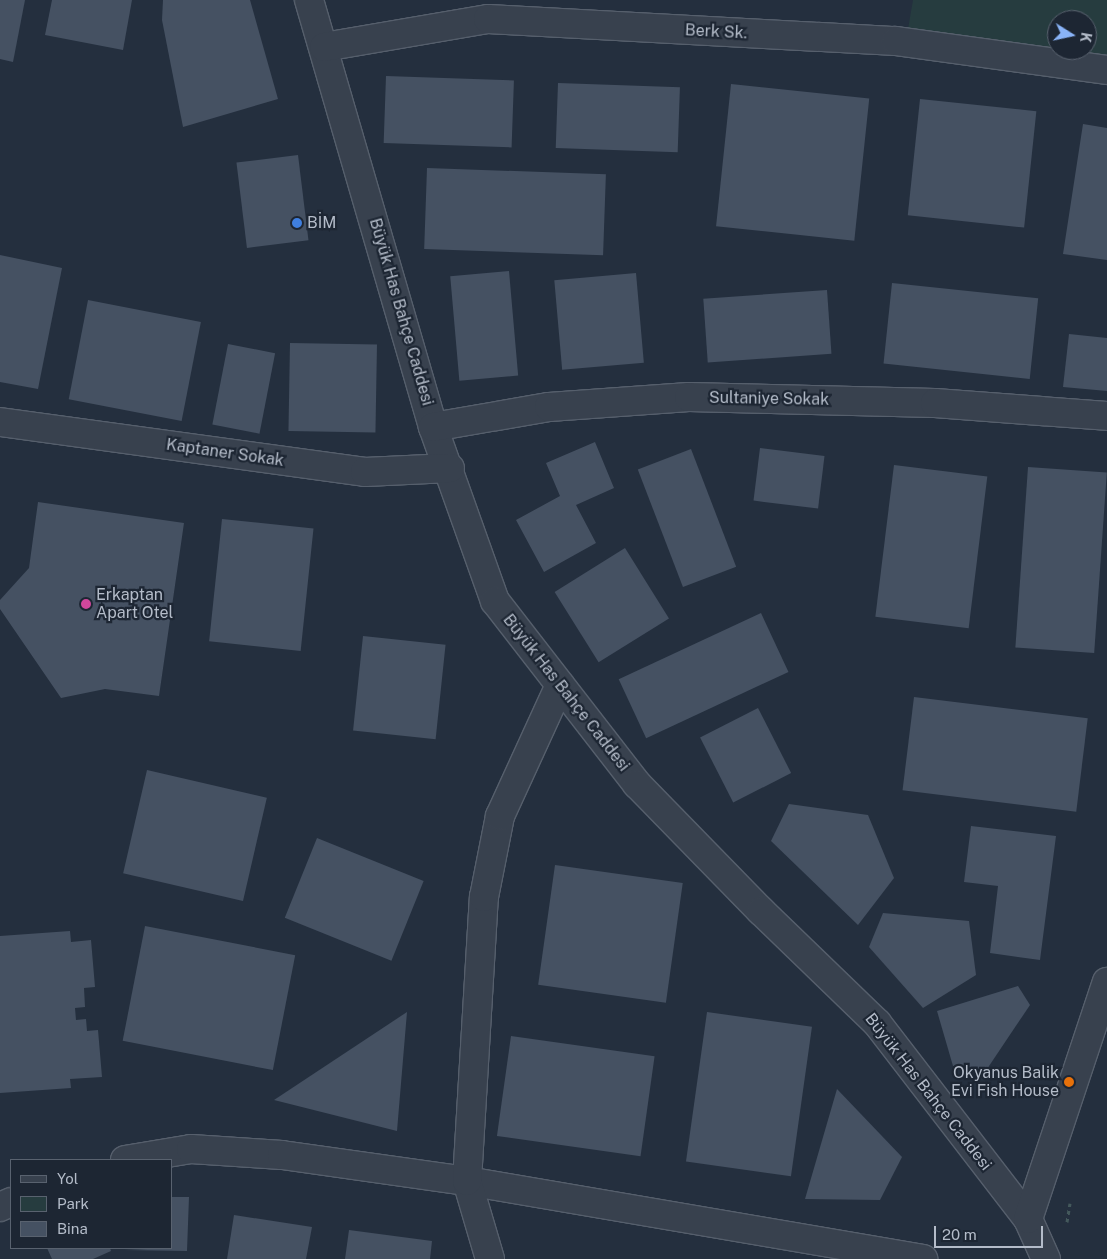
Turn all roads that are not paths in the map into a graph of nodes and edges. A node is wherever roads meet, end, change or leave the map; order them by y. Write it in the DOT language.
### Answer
graph roads {
  1 [pos="309,0"];
  2 [pos="324,47"];
  3 [pos="1107,70"];
  4 [pos="1107,416"];
  5 [pos="0,422"];
  6 [pos="434,427"];
  7 [pos="450,468"];
  8 [pos="560,685"];
  9 [pos="1107,982"];
  10 [pos="131,1159"];
  11 [pos="467,1180"];
  12 [pos="1028,1219"];
  13 [pos="490,1259"];
  14 [pos="923,1259"];
  15 [pos="1046,1259"];
  1 -- 2 [label="street, Büyük Has Bahçe Caddesi"];
  2 -- 3 [label="street, Berk Sk."];
  2 -- 6 [label="street, Büyük Has Bahçe Caddesi"];
  4 -- 6 [label="street, Sultaniye Sokak"];
  5 -- 7 [label="street, Kaptaner Sokak"];
  6 -- 7 [label="street, Büyük Has Bahçe Caddesi"];
  7 -- 8 [label="street, Büyük Has Bahçe Caddesi"];
  8 -- 11 [label="street"];
  8 -- 12 [label="street, Büyük Has Bahçe Caddesi"];
  9 -- 12 [label="street"];
  10 -- 11 [label="street"];
  11 -- 13 [label="street"];
  11 -- 14 [label="street"];
  12 -- 15 [label="street, Büyük Has Bahçe Caddesi"];
}
